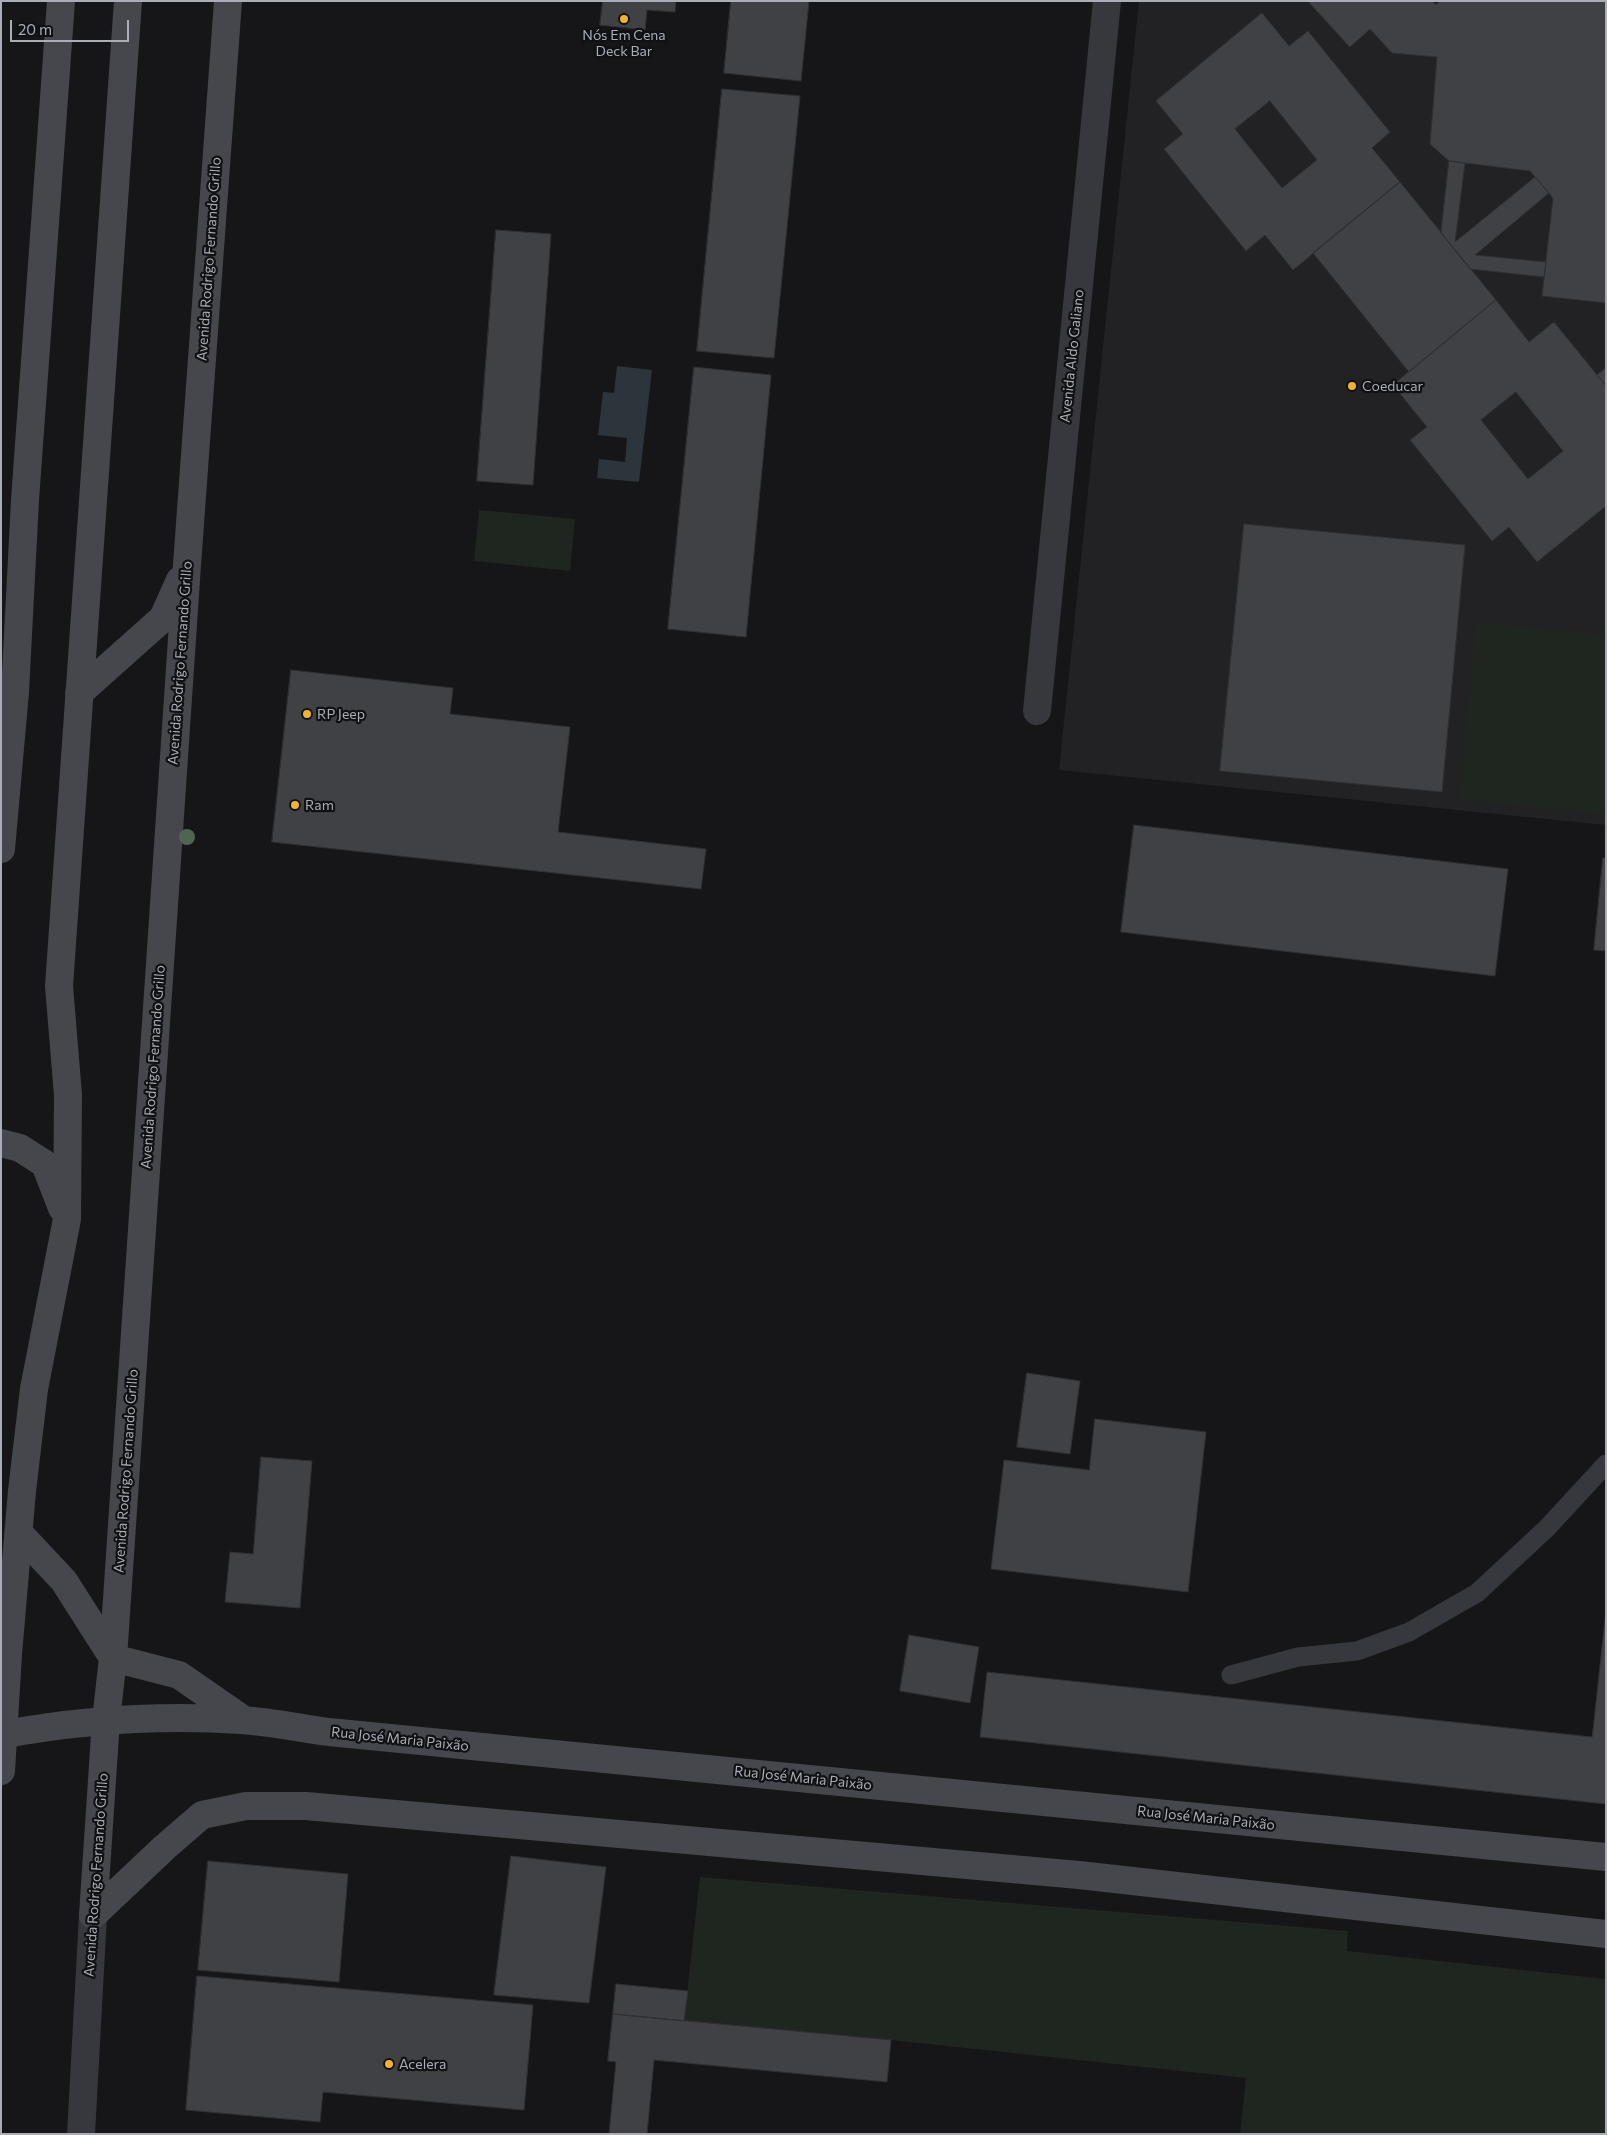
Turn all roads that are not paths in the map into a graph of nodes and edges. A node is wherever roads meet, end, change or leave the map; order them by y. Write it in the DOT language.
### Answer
graph roads {
  1 [pos="61,1"];
  2 [pos="128,1"];
  3 [pos="228,1"];
  4 [pos="1107,1"];
  5 [pos="187,565"];
  6 [pos="79,693"];
  7 [pos="1037,711"];
  8 [pos="1,849"];
  9 [pos="1,1143"];
  10 [pos="67,1219"];
  11 [pos="1606,1464"];
  12 [pos="19,1533"];
  13 [pos="113,1658"];
  14 [pos="1231,1675"];
  15 [pos="106,1720"];
  16 [pos="244,1720"];
  17 [pos="2,1735"];
  18 [pos="1,1771"];
  19 [pos="1606,1857"];
  20 [pos="93,1915"];
  21 [pos="1606,1934"];
  22 [pos="81,2134"];
  1 -- 8 [label="street"];
  2 -- 6 [label="street"];
  3 -- 5 [label="street, Avenida Rodrigo Fernando Grillo"];
  4 -- 7 [label="street, Avenida Aldo Galiano"];
  5 -- 6 [label="street"];
  5 -- 13 [label="street, Avenida Rodrigo Fernando Grillo"];
  6 -- 10 [label="street"];
  9 -- 10 [label="street"];
  10 -- 12 [label="street"];
  11 -- 14 [label="lane"];
  12 -- 13 [label="street"];
  12 -- 17 [label="street"];
  13 -- 15 [label="street, Avenida Rodrigo Fernando Grillo"];
  13 -- 16 [label="street"];
  15 -- 16 [label="street, Rua José Maria Paixão"];
  15 -- 17 [label="street, Rua José Maria Paixão"];
  15 -- 20 [label="street, Avenida Rodrigo Fernando Grillo"];
  16 -- 19 [label="street, Rua José Maria Paixão"];
  17 -- 18 [label="street"];
  20 -- 21 [label="street"];
  20 -- 22 [label="street, Avenida Rodrigo Fernando Grillo"];
}
